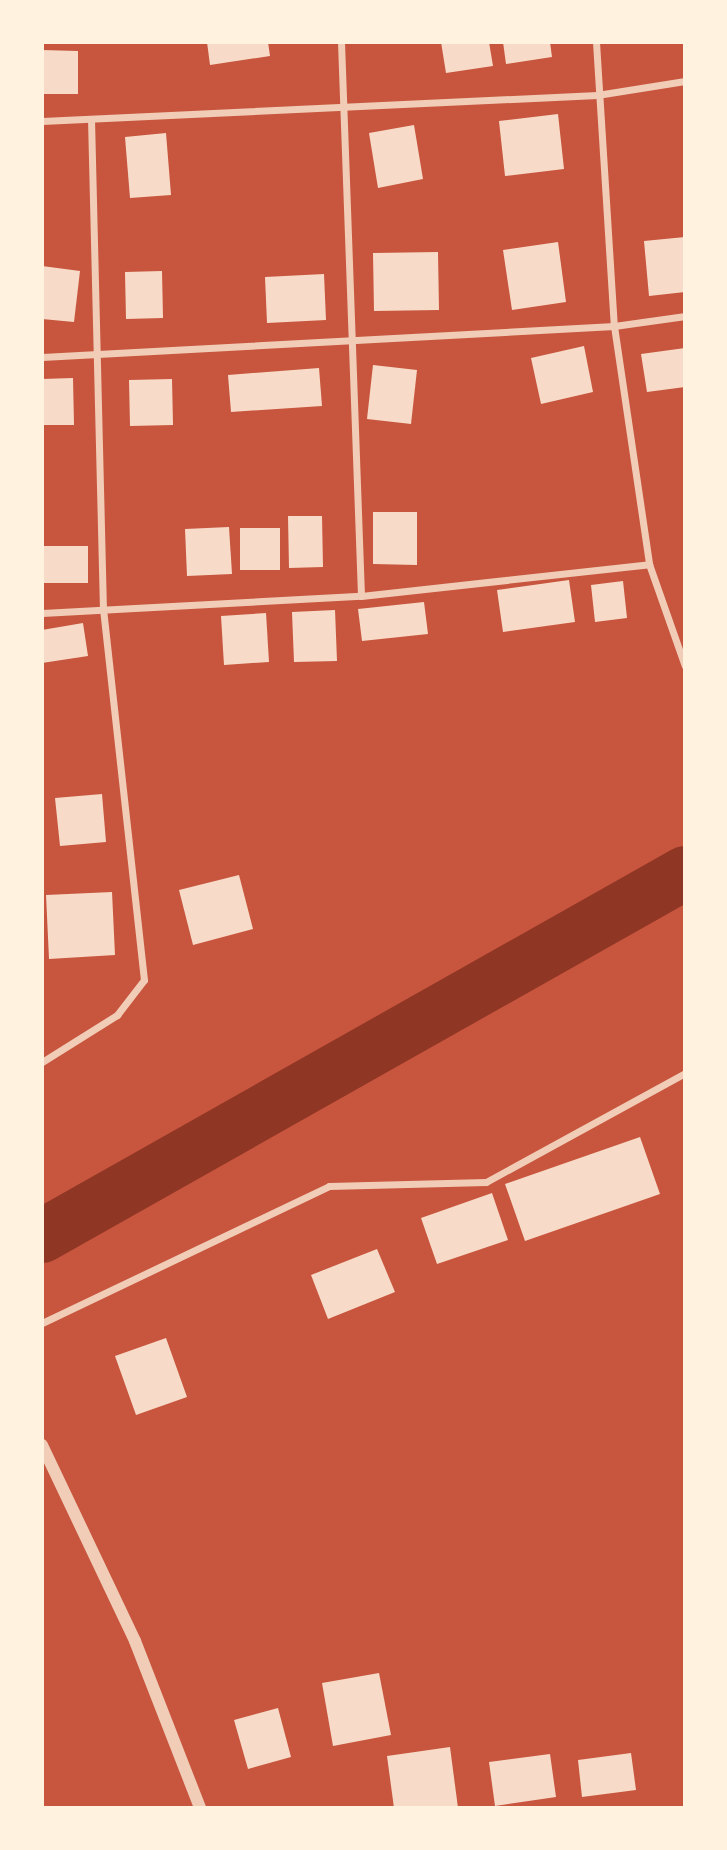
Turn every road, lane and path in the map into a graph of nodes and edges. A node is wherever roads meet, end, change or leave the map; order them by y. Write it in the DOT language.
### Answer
graph roads {
  1 [pos="341,42"];
  2 [pos="596,42"];
  3 [pos="685,81"];
  4 [pos="597,95"];
  5 [pos="343,106"];
  6 [pos="91,118"];
  7 [pos="42,121"];
  8 [pos="685,316"];
  9 [pos="614,326"];
  10 [pos="354,343"];
  11 [pos="97,355"];
  12 [pos="42,357"];
  13 [pos="649,564"];
  14 [pos="361,596"];
  15 [pos="103,610"];
  16 [pos="42,613"];
  17 [pos="685,666"];
  18 [pos="42,1062"];
  19 [pos="685,1073"];
  20 [pos="42,1323"];
  21 [pos="42,1444"];
  22 [pos="200,1808"];
  1 -- 5 [label="street"];
  2 -- 4 [label="street"];
  3 -- 4 [label="street"];
  4 -- 5 [label="street"];
  4 -- 9 [label="street"];
  5 -- 6 [label="street"];
  5 -- 10 [label="street"];
  6 -- 7 [label="street"];
  6 -- 11 [label="street"];
  8 -- 9 [label="street"];
  9 -- 10 [label="street"];
  9 -- 13 [label="street"];
  10 -- 11 [label="street"];
  10 -- 14 [label="street"];
  11 -- 12 [label="street"];
  11 -- 15 [label="street"];
  13 -- 14 [label="street"];
  13 -- 17 [label="street"];
  14 -- 15 [label="street"];
  15 -- 16 [label="street"];
  15 -- 18 [label="street"];
  19 -- 20 [label="street"];
  21 -- 22 [label="street"];
}
